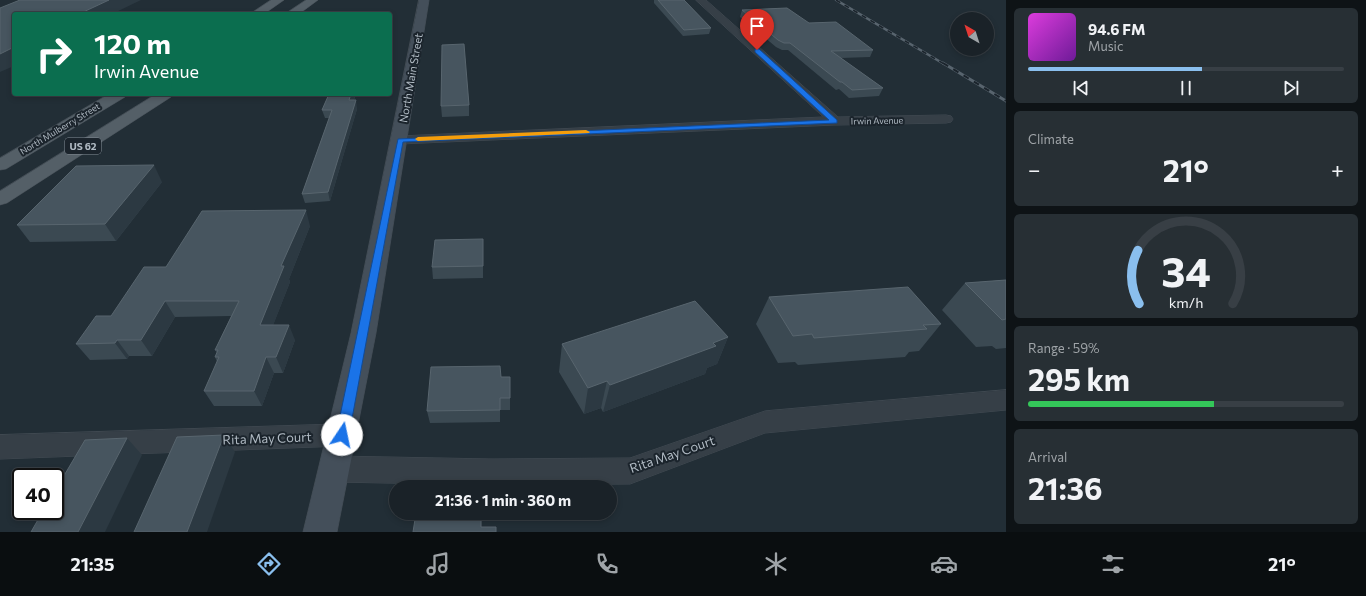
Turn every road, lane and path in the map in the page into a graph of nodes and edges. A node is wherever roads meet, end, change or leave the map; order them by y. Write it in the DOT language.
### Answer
graph roads {
  1 [pos="279,0"];
  2 [pos="313,0"];
  3 [pos="424,0"];
  4 [pos="701,0"];
  5 [pos="259,12"];
  6 [pos="294,12"];
  7 [pos="117,96"];
  8 [pos="163,96"];
  9 [pos="946,119"];
  10 [pos="835,121"];
  11 [pos="400,140"];
  12 [pos="0,165"];
  13 [pos="0,199"];
  14 [pos="1006,400"];
  15 [pos="342,435"];
  16 [pos="0,447"];
  17 [pos="335,469"];
  18 [pos="320,532"];
  1 -- 5 [label="main road"];
  2 -- 6 [label="main road"];
  3 -- 11 [label="street, North Main Street"];
  4 -- 10 [label="street"];
  7 -- 12 [label="main road, North Mulberry Street / US 62"];
  8 -- 13 [label="main road, US 62"];
  9 -- 10 [label="street, Irwin Avenue"];
  10 -- 11 [label="street, Irwin Avenue"];
  11 -- 15 [label="street, North Main Street"];
  14 -- 17 [label="street, Rita May Court"];
  15 -- 16 [label="street, Rita May Court"];
  15 -- 17 [label="street, North Main Street"];
  17 -- 18 [label="street, North Main Street"];
}
